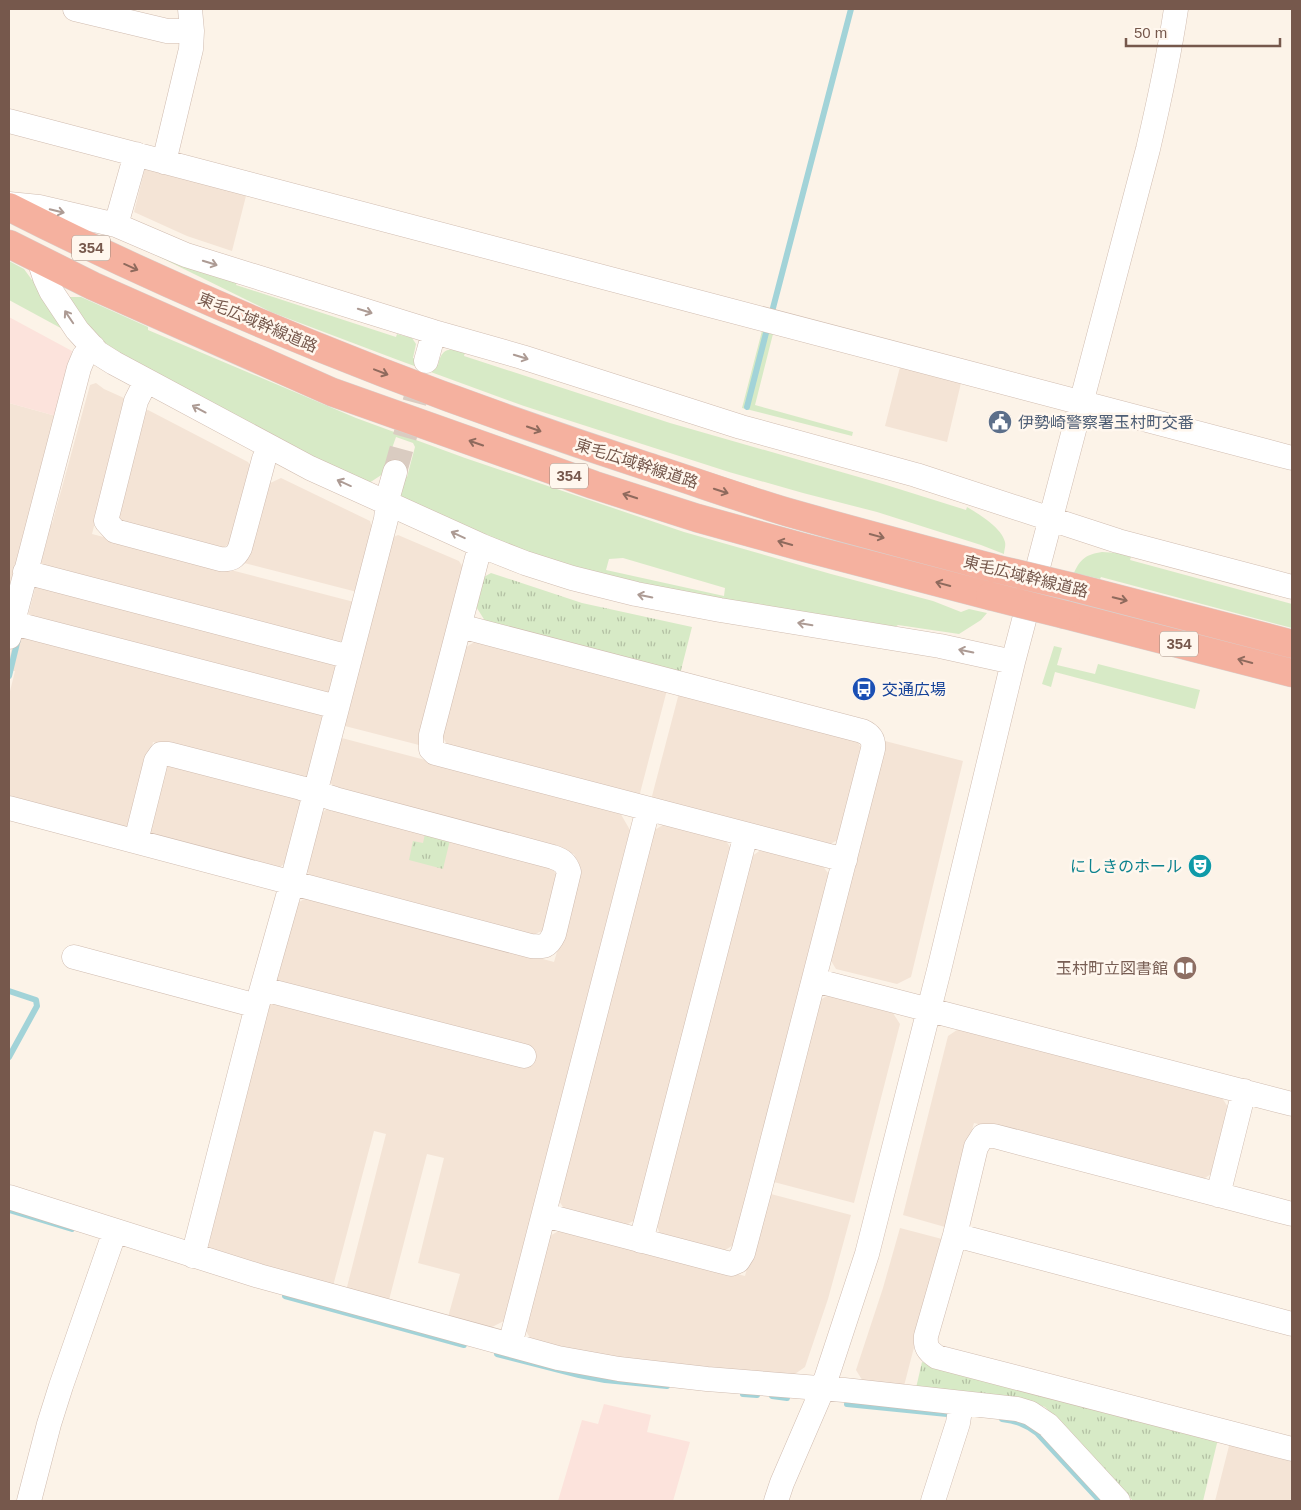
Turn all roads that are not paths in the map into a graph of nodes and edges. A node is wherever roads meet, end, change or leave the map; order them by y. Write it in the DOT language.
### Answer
graph roads {
  1 [pos="75,9"];
  2 [pos="1176,9"];
  3 [pos="191,20"];
  4 [pos="9,120"];
  5 [pos="136,154"];
  6 [pos="164,162"];
  7 [pos="9,206"];
  8 [pos="116,225"];
  9 [pos="9,244"];
  10 [pos="40,260"];
  11 [pos="434,332"];
  12 [pos="93,347"];
  13 [pos="426,361"];
  14 [pos="146,381"];
  15 [pos="1082,403"];
  16 [pos="270,447"];
  17 [pos="1292,458"];
  18 [pos="395,472"];
  19 [pos="388,503"];
  20 [pos="1051,518"];
  21 [pos="482,546"];
  22 [pos="25,572"];
  23 [pos="1292,587"];
  24 [pos="460,626"];
  25 [pos="11,630"];
  26 [pos="1292,644"];
  27 [pos="350,657"];
  28 [pos="1013,662"];
  29 [pos="1292,674"];
  30 [pos="337,707"];
  31 [pos="314,793"];
  32 [pos="9,808"];
  33 [pos="648,809"];
  34 [pos="746,834"];
  35 [pos="136,841"];
  36 [pos="845,860"];
  37 [pos="292,882"];
  38 [pos="74,957"];
  39 [pos="814,980"];
  40 [pos="260,998"];
  41 [pos="930,1010"];
  42 [pos="524,1056"];
  43 [pos="1244,1091"];
  44 [pos="1292,1104"];
  45 [pos="1218,1195"];
  46 [pos="9,1197"];
  47 [pos="1292,1214"];
  48 [pos="544,1215"];
  49 [pos="115,1231"];
  50 [pos="955,1235"];
  51 [pos="641,1241"];
  52 [pos="194,1256"];
  53 [pos="1292,1324"];
  54 [pos="510,1345"];
  55 [pos="823,1388"];
  56 [pos="961,1403"];
  57 [pos="1292,1449"];
  58 [pos="29,1501"];
  59 [pos="776,1501"];
  60 [pos="933,1501"];
  61 [pos="1118,1501"];
  1 -- 3 [label="street"];
  2 -- 15 [label="street"];
  3 -- 6 [label="street"];
  4 -- 5 [label="street"];
  5 -- 6 [label="street"];
  5 -- 8 [label="street"];
  6 -- 15 [label="street"];
  7 -- 8 [label="street, one-way"];
  7 -- 26 [label="highway, 東毛広域幹線道路 / 354, one-way, bridge"];
  8 -- 11 [label="street, one-way"];
  9 -- 10 [label="highway, 東毛広域幹線道路 / 354"];
  12 -- 10 [label="street, one-way"];
  29 -- 10 [label="highway, 東毛広域幹線道路 / 354, one-way, bridge"];
  11 -- 13 [label="street"];
  11 -- 20 [label="street, one-way"];
  12 -- 14 [label="street"];
  12 -- 22 [label="street"];
  16 -- 14 [label="street, one-way"];
  14 -- 16 [label="street"];
  15 -- 17 [label="street"];
  15 -- 20 [label="street"];
  19 -- 16 [label="street, one-way"];
  18 -- 19 [label="street"];
  21 -- 19 [label="street, one-way"];
  19 -- 27 [label="street"];
  20 -- 23 [label="street"];
  20 -- 28 [label="street"];
  21 -- 24 [label="street"];
  28 -- 21 [label="street, one-way"];
  22 -- 25 [label="street"];
  22 -- 27 [label="street"];
  24 -- 33 [label="street"];
  24 -- 36 [label="street"];
  25 -- 30 [label="street"];
  27 -- 30 [label="street"];
  28 -- 41 [label="street"];
  30 -- 31 [label="street"];
  31 -- 35 [label="street"];
  31 -- 37 [label="street"];
  31 -- 37 [label="street"];
  32 -- 35 [label="street"];
  33 -- 34 [label="street"];
  33 -- 48 [label="street"];
  34 -- 36 [label="street"];
  34 -- 51 [label="street"];
  35 -- 37 [label="street"];
  36 -- 39 [label="street"];
  37 -- 40 [label="street"];
  38 -- 40 [label="street"];
  39 -- 41 [label="street"];
  39 -- 51 [label="street"];
  40 -- 42 [label="street"];
  40 -- 52 [label="street"];
  41 -- 43 [label="street"];
  41 -- 55 [label="street"];
  43 -- 44 [label="street"];
  43 -- 45 [label="street"];
  45 -- 47 [label="street"];
  45 -- 50 [label="street"];
  46 -- 49 [label="street"];
  48 -- 51 [label="street"];
  48 -- 54 [label="street"];
  49 -- 52 [label="street"];
  49 -- 58 [label="street"];
  50 -- 53 [label="street"];
  50 -- 57 [label="street"];
  52 -- 54 [label="street"];
  54 -- 55 [label="street"];
  55 -- 56 [label="street"];
  55 -- 59 [label="street"];
  56 -- 60 [label="street"];
  56 -- 61 [label="street"];
}
